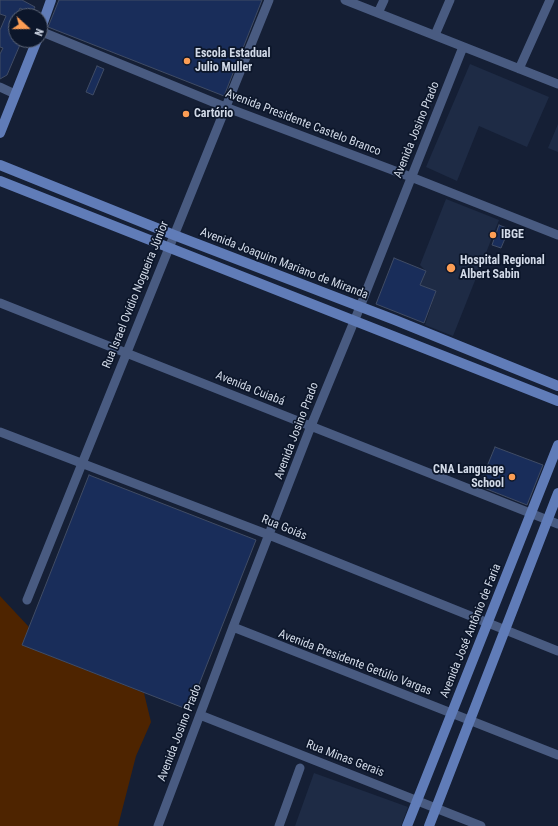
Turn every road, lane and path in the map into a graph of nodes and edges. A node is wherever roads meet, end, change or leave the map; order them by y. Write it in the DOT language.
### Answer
graph roads {
  1 [pos="269,0"];
  2 [pos="346,0"];
  3 [pos="384,0"];
  4 [pos="450,0"];
  5 [pos="550,0"];
  6 [pos="378,13"];
  7 [pos="48,34"];
  8 [pos="435,35"];
  9 [pos="463,46"];
  10 [pos="33,48"];
  11 [pos="519,69"];
  12 [pos="558,84"];
  13 [pos="0,87"];
  14 [pos="15,94"];
  15 [pos="226,107"];
  16 [pos="0,134"];
  17 [pos="0,165"];
  18 [pos="411,177"];
  19 [pos="0,181"];
  20 [pos="75,195"];
  21 [pos="70,208"];
  22 [pos="174,235"];
  23 [pos="558,236"];
  24 [pos="169,247"];
  25 [pos="0,303"];
  26 [pos="360,307"];
  27 [pos="354,320"];
  28 [pos="434,336"];
  29 [pos="429,350"];
  30 [pos="126,352"];
  31 [pos="558,386"];
  32 [pos="558,401"];
  33 [pos="311,426"];
  34 [pos="0,432"];
  35 [pos="558,445"];
  36 [pos="81,463"];
  37 [pos="558,493"];
  38 [pos="531,513"];
  39 [pos="548,520"];
  40 [pos="558,524"];
  41 [pos="270,535"];
  42 [pos="27,600"];
  43 [pos="488,624"];
  44 [pos="233,627"];
  45 [pos="505,630"];
  46 [pos="558,651"];
  47 [pos="452,714"];
  48 [pos="200,715"];
  49 [pos="469,720"];
  50 [pos="558,755"];
  51 [pos="300,768"];
  52 [pos="417,801"];
  53 [pos="436,808"];
  54 [pos="158,826"];
  55 [pos="279,826"];
  56 [pos="407,826"];
  57 [pos="429,826"];
  58 [pos="482,826"];
  1 -- 15 [label="street, Rua Israel Ovídio Nogueira Júnior"];
  2 -- 6 [label="street"];
  3 -- 6 [label="street"];
  4 -- 8 [label="street"];
  5 -- 11 [label="street"];
  6 -- 8 [label="street"];
  7 -- 15 [label="street, Avenida Presidente Castelo Branco"];
  8 -- 9 [label="street"];
  9 -- 11 [label="street"];
  9 -- 18 [label="street, Avenida Josino Prado"];
  10 -- 14 [label="street"];
  11 -- 12 [label="street"];
  13 -- 14 [label="street"];
  14 -- 16 [label="street"];
  15 -- 18 [label="street, Avenida Presidente Castelo Branco"];
  15 -- 22 [label="street, Rua Israel Ovídio Nogueira Júnior"];
  17 -- 20 [label="street, Avenida Joaquim Mariano de Miranda"];
  18 -- 23 [label="street, Avenida Presidente Castelo Branco"];
  18 -- 26 [label="street, Avenida Josino Prado"];
  19 -- 21 [label="street"];
  20 -- 21 [label="street"];
  20 -- 22 [label="street, Avenida Joaquim Mariano de Miranda"];
  21 -- 24 [label="street"];
  22 -- 24 [label="street, Rua Israel Ovídio Nogueira Júnior"];
  22 -- 26 [label="street, Avenida Joaquim Mariano de Miranda"];
  24 -- 27 [label="street"];
  24 -- 30 [label="street, Rua Israel Ovídio Nogueira Júnior"];
  25 -- 30 [label="street, Avenida Cuiabá"];
  26 -- 27 [label="street, Avenida Josino Prado"];
  26 -- 28 [label="street, Avenida Joaquim Mariano de Miranda"];
  27 -- 29 [label="street"];
  27 -- 33 [label="street, Avenida Josino Prado"];
  28 -- 29 [label="street"];
  28 -- 31 [label="street, Avenida Joaquim Mariano de Miranda"];
  29 -- 32 [label="street"];
  30 -- 33 [label="street, Avenida Cuiabá"];
  30 -- 36 [label="street, Rua Israel Ovídio Nogueira Júnior"];
  33 -- 38 [label="street, Avenida Cuiabá"];
  33 -- 41 [label="street, Avenida Josino Prado"];
  34 -- 36 [label="street, Rua Goiás"];
  35 -- 38 [label="street, Avenida José Antônio de Faria"];
  36 -- 41 [label="street, Rua Goiás"];
  36 -- 42 [label="street, Rua Israel Ovídio Nogueira Júnior"];
  37 -- 39 [label="street"];
  38 -- 39 [label="street, Avenida Cuiabá"];
  38 -- 43 [label="street, Avenida José Antônio de Faria"];
  39 -- 40 [label="street, Avenida Cuiabá"];
  39 -- 45 [label="street"];
  41 -- 43 [label="street, Rua Goiás"];
  41 -- 44 [label="street, Avenida Josino Prado"];
  43 -- 45 [label="street, Rua Goiás"];
  43 -- 47 [label="street, Avenida José Antônio de Faria"];
  44 -- 47 [label="street, Avenida Presidente Getúlio Vargas"];
  44 -- 48 [label="street, Avenida Josino Prado"];
  45 -- 46 [label="street, Rua Goiás"];
  45 -- 49 [label="street"];
  47 -- 49 [label="street, Avenida Presidente Getúlio Vargas"];
  47 -- 52 [label="street, Avenida José Antônio de Faria"];
  48 -- 52 [label="street, Rua Minas Gerais"];
  48 -- 54 [label="street, Avenida Josino Prado"];
  49 -- 50 [label="street, Avenida Presidente Getúlio Vargas"];
  49 -- 53 [label="street"];
  51 -- 55 [label="street"];
  52 -- 53 [label="street, Rua Minas Gerais"];
  52 -- 56 [label="street, Avenida José Antônio de Faria"];
  53 -- 57 [label="street"];
  53 -- 58 [label="street, Rua Minas Gerais"];
}
